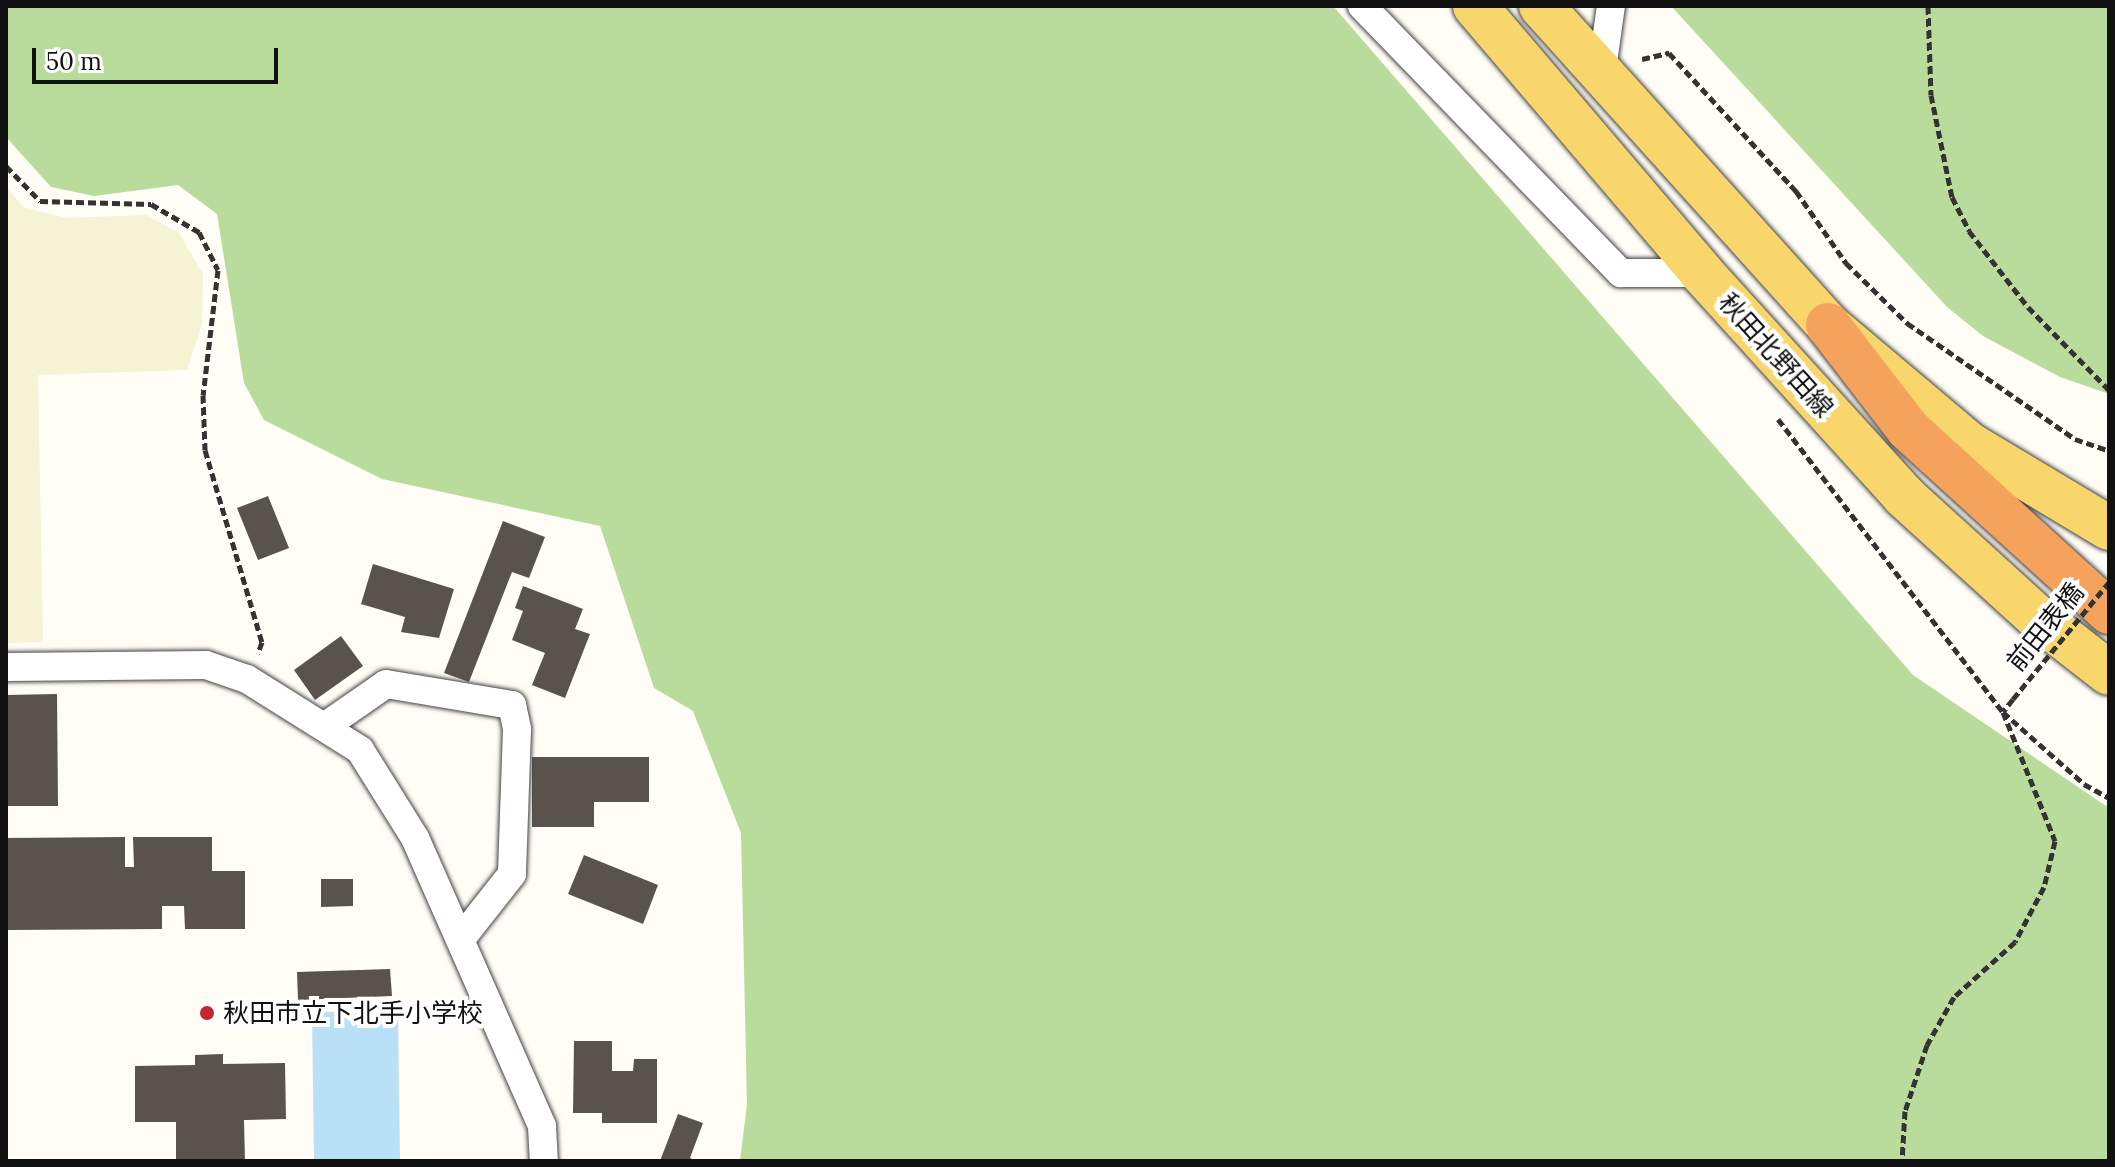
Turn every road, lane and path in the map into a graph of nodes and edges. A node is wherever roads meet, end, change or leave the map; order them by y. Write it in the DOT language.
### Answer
graph roads {
  1 [pos="1362,6"];
  2 [pos="1475,6"];
  3 [pos="1541,6"];
  4 [pos="1611,6"];
  5 [pos="1928,6"];
  6 [pos="1602,69"];
  7 [pos="6,166"];
  8 [pos="1702,273"];
  9 [pos="1828,325"];
  10 [pos="1772,352"];
  11 [pos="2109,390"];
  12 [pos="2109,451"];
  13 [pos="2109,528"];
  14 [pos="2109,582"];
  15 [pos="2109,612"];
  16 [pos="6,667"];
  17 [pos="2109,673"];
  18 [pos="247,679"];
  19 [pos="2003,712"];
  20 [pos="324,727"];
  21 [pos="2109,798"];
  22 [pos="460,940"];
  23 [pos="544,1161"];
  24 [pos="1902,1161"];
  1 -- 8 [label="street"];
  2 -- 8 [label="main road, 秋田北野田線"];
  3 -- 6 [label="main road"];
  4 -- 6 [label="street"];
  5 -- 11 [label="path"];
  6 -- 9 [label="main road"];
  6 -- 12 [label="path"];
  7 -- 18 [label="path"];
  8 -- 10 [label="main road, 秋田北野田線"];
  9 -- 13 [label="main road"];
  9 -- 15 [label="highway"];
  10 -- 17 [label="main road, 秋田北野田線"];
  10 -- 19 [label="path"];
  14 -- 19 [label="path, 前田表橋, bridge"];
  16 -- 18 [label="street"];
  18 -- 20 [label="street"];
  19 -- 21 [label="path"];
  19 -- 24 [label="path"];
  20 -- 22 [label="street"];
  20 -- 22 [label="street"];
  22 -- 23 [label="street"];
}
